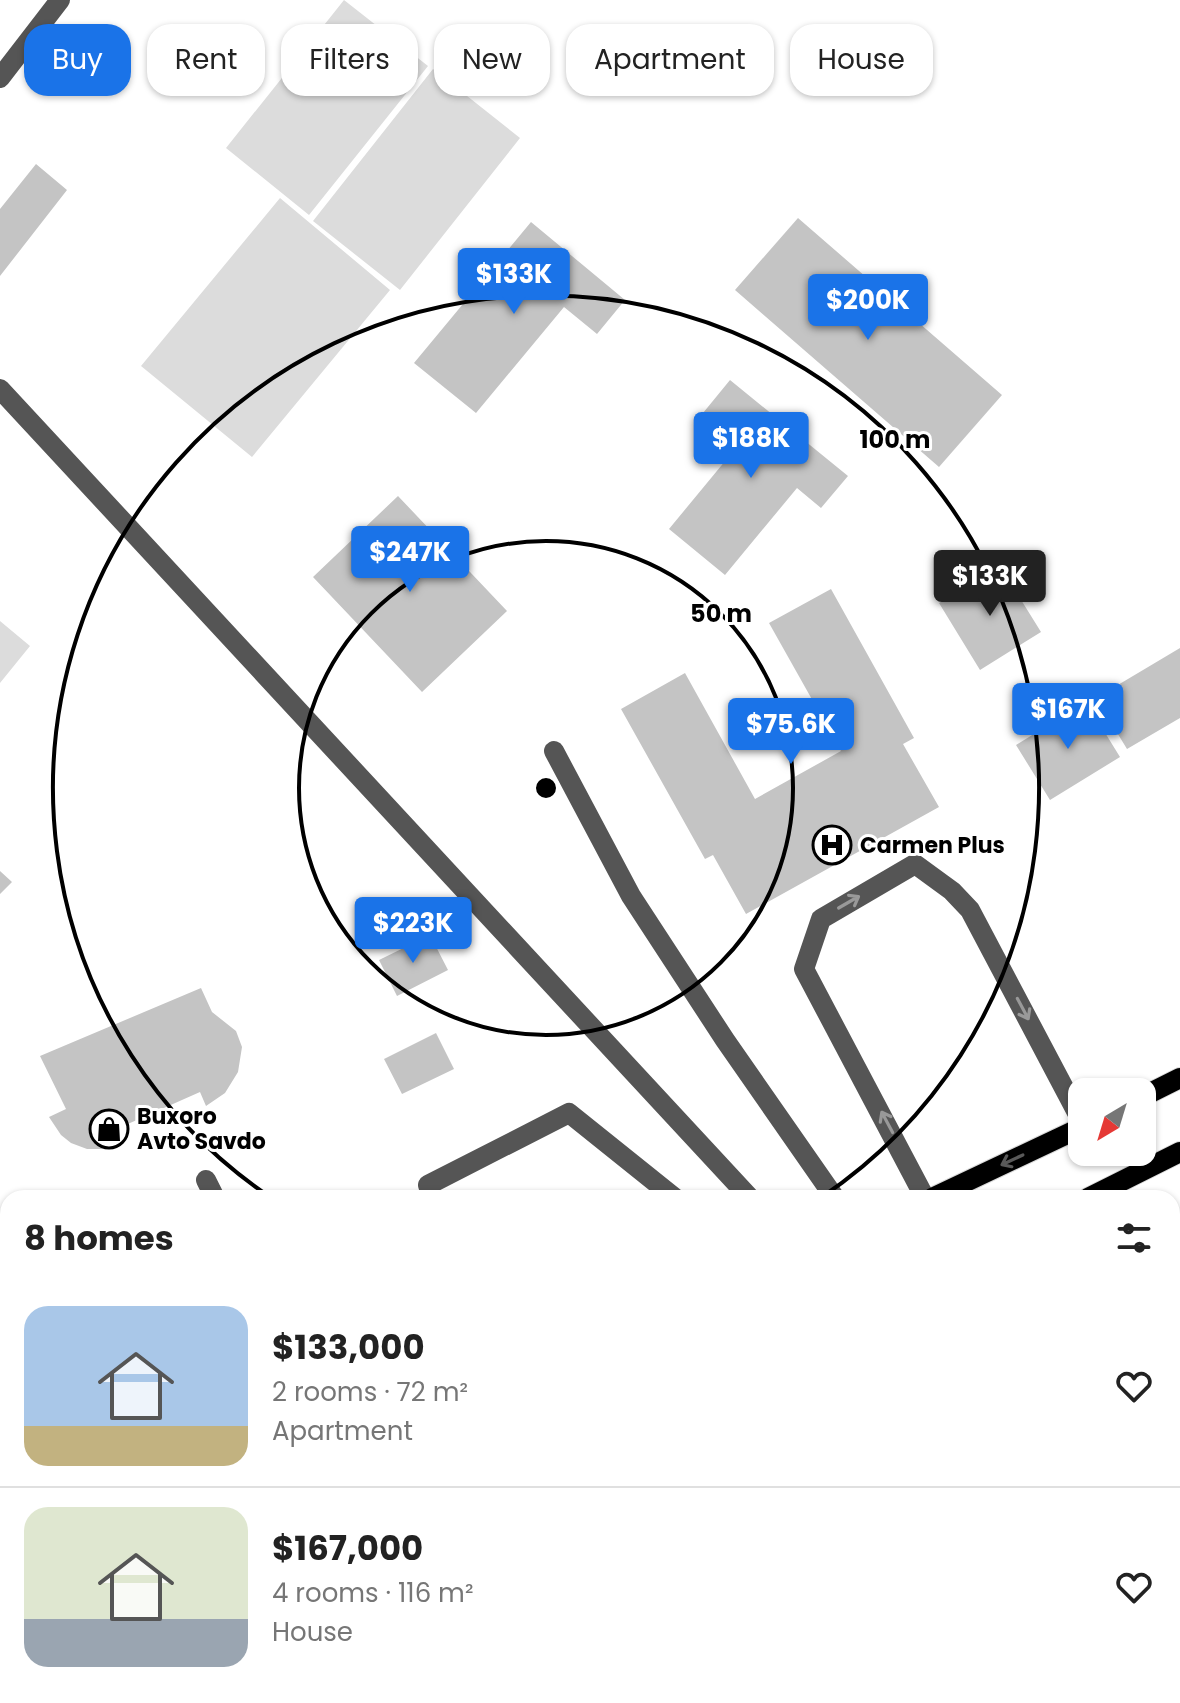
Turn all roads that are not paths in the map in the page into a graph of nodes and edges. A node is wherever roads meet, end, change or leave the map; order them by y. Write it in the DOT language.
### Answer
graph roads {
  1 [pos="60,0"];
  2 [pos="0,78"];
  3 [pos="0,389"];
  4 [pos="554,751"];
  5 [pos="1180,1078"];
  6 [pos="1156,1090"];
  7 [pos="1068,1098"];
  8 [pos="1068,1132"];
  9 [pos="1180,1152"];
  10 [pos="430,1190"];
  11 [pos="665,1190"];
  12 [pos="743,1190"];
  13 [pos="829,1190"];
  14 [pos="921,1190"];
  15 [pos="948,1190"];
  16 [pos="1104,1190"];
  1 -- 2 [label="street"];
  3 -- 12 [label="street"];
  4 -- 13 [label="street"];
  5 -- 6 [label="main road"];
  14 -- 7 [label="street, one-way"];
  8 -- 15 [label="main road, one-way"];
  9 -- 16 [label="main road"];
  10 -- 11 [label="street"];
}
